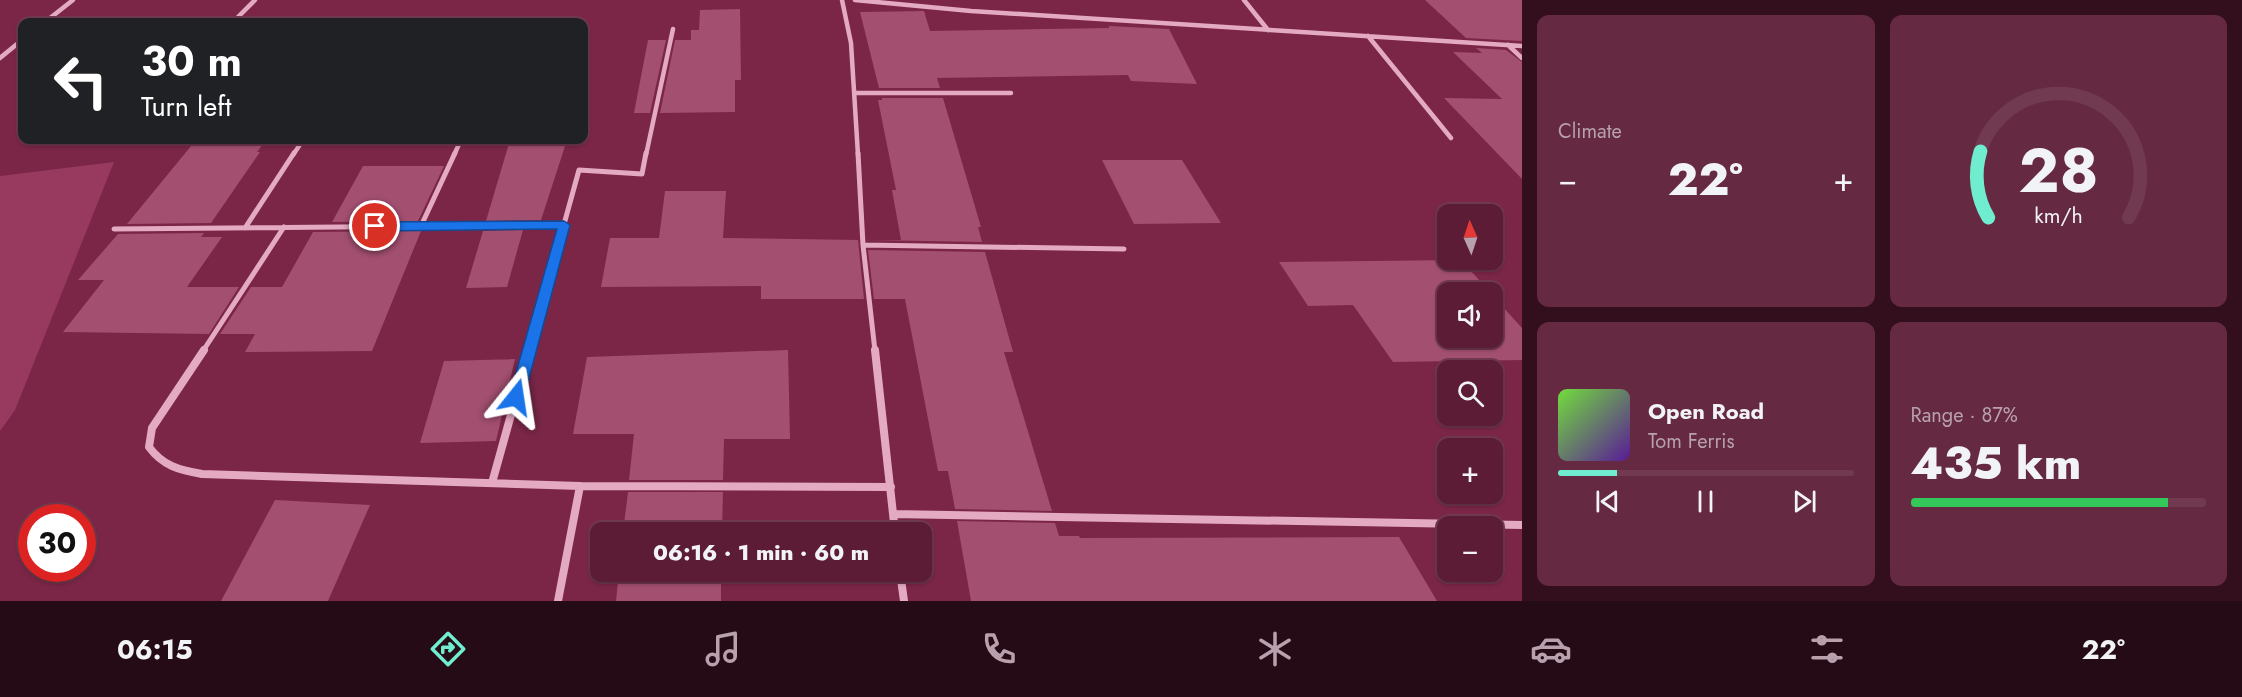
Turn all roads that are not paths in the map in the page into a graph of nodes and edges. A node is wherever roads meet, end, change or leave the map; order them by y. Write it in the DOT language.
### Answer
graph roads {
  1 [pos="73,0"];
  2 [pos="255,0"];
  3 [pos="842,0"];
  4 [pos="855,0"];
  5 [pos="1244,0"];
  6 [pos="50,18"];
  7 [pos="237,18"];
  8 [pos="673,29"];
  9 [pos="1268,30"];
  10 [pos="1368,36"];
  11 [pos="18,43"];
  12 [pos="1507,45"];
  13 [pos="1522,46"];
  14 [pos="0,58"];
  15 [pos="1522,58"];
  16 [pos="855,93"];
  17 [pos="1011,93"];
  18 [pos="1451,138"];
  19 [pos="300,144"];
  20 [pos="459,144"];
  21 [pos="564,225"];
  22 [pos="421,226"];
  23 [pos="284,227"];
  24 [pos="245,228"];
  25 [pos="114,229"];
  26 [pos="863,245"];
  27 [pos="1125,249"];
  28 [pos="492,483"];
  29 [pos="580,486"];
  30 [pos="891,486"];
  31 [pos="893,514"];
  32 [pos="894,522"];
  33 [pos="1522,525"];
  34 [pos="901,582"];
  35 [pos="558,601"];
  36 [pos="904,601"];
  1 -- 6 [label="street"];
  2 -- 7 [label="street"];
  3 -- 16 [label="street"];
  4 -- 9 [label="street"];
  5 -- 9 [label="street"];
  8 -- 21 [label="street"];
  9 -- 10 [label="street"];
  10 -- 12 [label="street"];
  10 -- 18 [label="street"];
  11 -- 14 [label="street"];
  12 -- 13 [label="street"];
  12 -- 15 [label="street"];
  16 -- 17 [label="street"];
  16 -- 26 [label="street"];
  19 -- 24 [label="street"];
  20 -- 22 [label="street"];
  21 -- 22 [label="street"];
  21 -- 28 [label="street"];
  22 -- 23 [label="street"];
  23 -- 24 [label="street"];
  23 -- 28 [label="street"];
  24 -- 25 [label="street"];
  26 -- 27 [label="street"];
  26 -- 30 [label="street"];
  28 -- 29 [label="street"];
  29 -- 30 [label="street"];
  29 -- 35 [label="street"];
  30 -- 31 [label="street"];
  31 -- 32 [label="street"];
  31 -- 33 [label="street"];
  34 -- 36 [label="street"];
}
